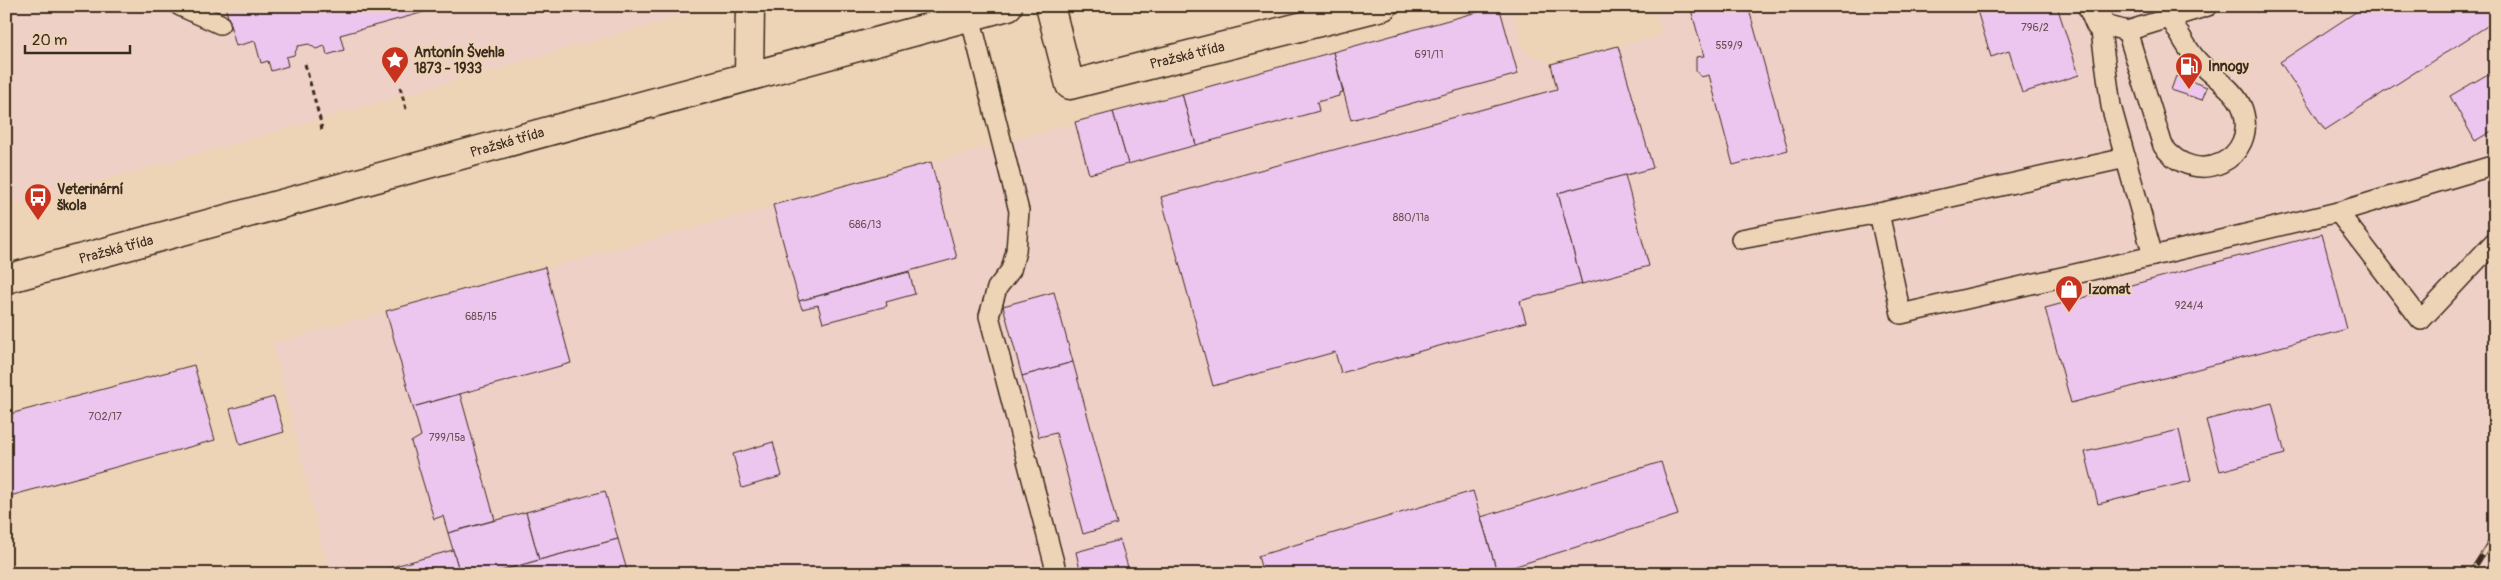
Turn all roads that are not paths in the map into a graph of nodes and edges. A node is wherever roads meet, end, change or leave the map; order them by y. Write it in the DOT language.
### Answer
graph roads {
  1 [pos="180,6"];
  2 [pos="750,6"];
  3 [pos="1008,6"];
  4 [pos="1050,6"];
  5 [pos="1383,6"];
  6 [pos="2208,6"];
  7 [pos="2096,15"];
  8 [pos="970,16"];
  9 [pos="2170,18"];
  10 [pos="220,24"];
  11 [pos="2126,31"];
  12 [pos="749,76"];
  13 [pos="2126,158"];
  14 [pos="2495,165"];
  15 [pos="2338,212"];
  16 [pos="1879,213"];
  17 [pos="1741,239"];
  18 [pos="2495,241"];
  19 [pos="2153,256"];
  20 [pos="6,280"];
  21 [pos="1057,574"];
  1 -- 10 [label="lane"];
  2 -- 12 [label="street"];
  3 -- 8 [label="street, Pražská třída"];
  4 -- 5 [label="street, Pražská třída"];
  6 -- 9 [label="lane"];
  7 -- 11 [label="lane"];
  7 -- 13 [label="lane"];
  8 -- 12 [label="street, Pražská třída"];
  8 -- 21 [label="lane"];
  9 -- 11 [label="lane"];
  9 -- 11 [label="lane"];
  12 -- 20 [label="street, Pražská třída"];
  13 -- 16 [label="lane"];
  13 -- 19 [label="lane"];
  14 -- 15 [label="lane"];
  15 -- 18 [label="lane"];
  15 -- 19 [label="lane"];
  16 -- 17 [label="lane"];
  16 -- 19 [label="lane"];
}
